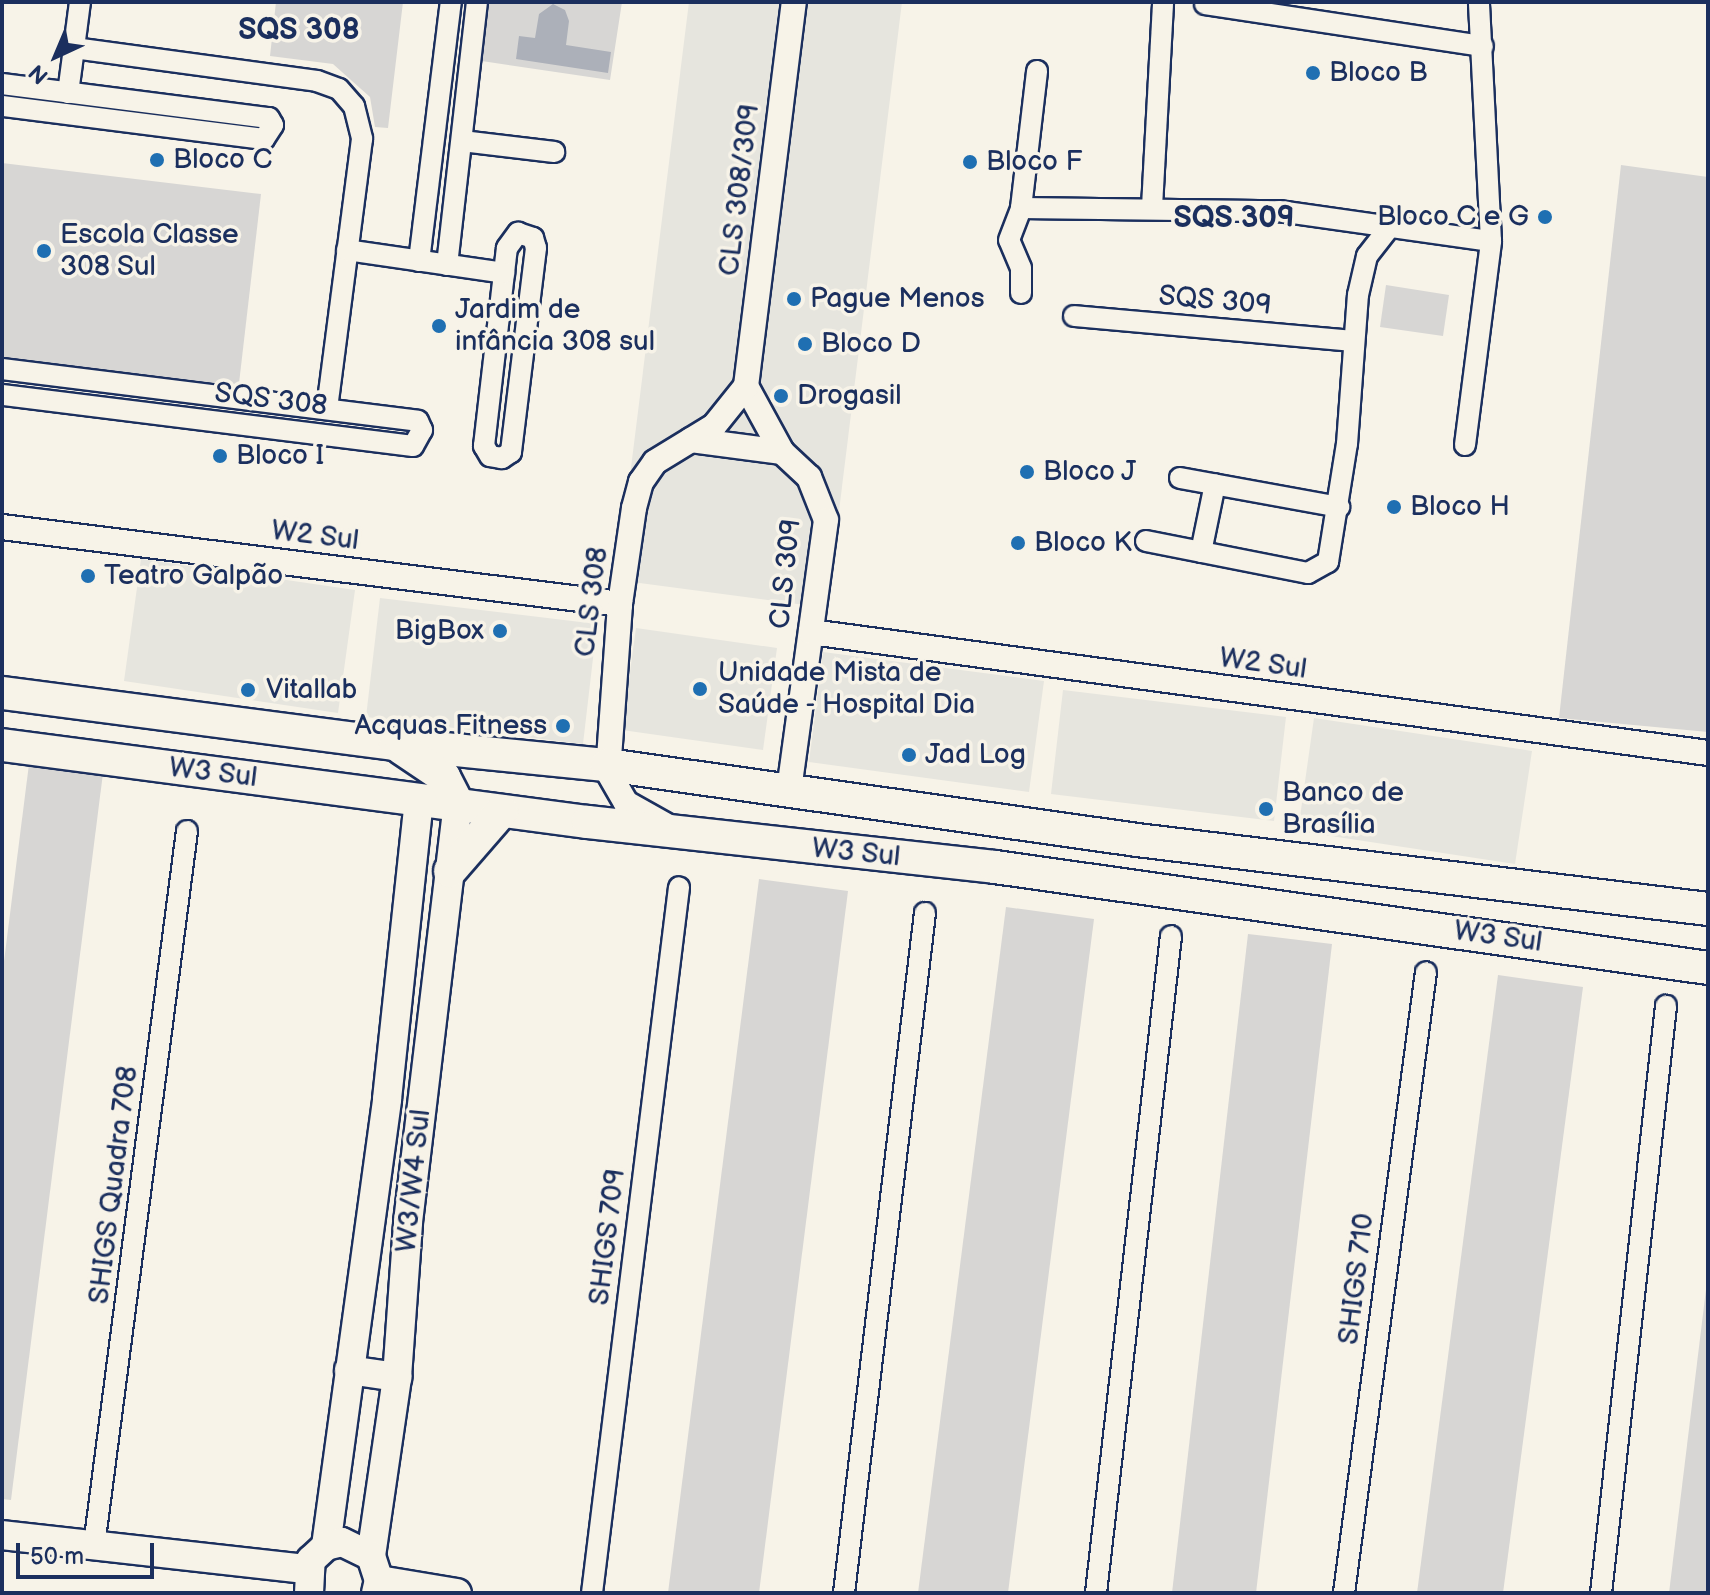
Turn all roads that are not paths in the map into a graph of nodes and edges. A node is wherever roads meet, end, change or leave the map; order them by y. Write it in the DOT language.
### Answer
graph roads {
  1 [pos="80,2"];
  2 [pos="451,2"];
  3 [pos="477,2"];
  4 [pos="794,2"];
  5 [pos="1163,2"];
  6 [pos="1479,2"];
  7 [pos="1205,4"];
  8 [pos="1483,46"];
  9 [pos="74,48"];
  10 [pos="1037,71"];
  11 [pos="2,84"];
  12 [pos="68,93"];
  13 [pos="2,106"];
  14 [pos="462,141"];
  15 [pos="554,152"];
  16 [pos="1152,207"];
  17 [pos="1021,208"];
  18 [pos="1387,230"];
  19 [pos="1491,241"];
  20 [pos="347,250"];
  21 [pos="419,261"];
  22 [pos="447,265"];
  23 [pos="504,273"];
  24 [pos="1021,293"];
  25 [pos="1074,316"];
  26 [pos="1352,341"];
  27 [pos="2,369"];
  28 [pos="746,386"];
  29 [pos="2,395"];
  30 [pos="327,409"];
  31 [pos="691,440"];
  32 [pos="1465,445"];
  33 [pos="782,452"];
  34 [pos="1180,478"];
  35 [pos="1215,484"];
  36 [pos="1339,507"];
  37 [pos="2,527"];
  38 [pos="1146,541"];
  39 [pos="1201,552"];
  40 [pos="620,604"];
  41 [pos="811,632"];
  42 [pos="2,693"];
  43 [pos="395,744"];
  44 [pos="2,745"];
  45 [pos="1708,753"];
  46 [pos="607,765"];
  47 [pos="789,790"];
  48 [pos="419,799"];
  49 [pos="458,805"];
  50 [pos="502,811"];
  51 [pos="1020,824"];
  52 [pos="187,831"];
  53 [pos="685,834"];
  54 [pos="995,867"];
  55 [pos="450,871"];
  56 [pos="679,887"];
  57 [pos="1708,909"];
  58 [pos="925,913"];
  59 [pos="1171,936"];
  60 [pos="1708,968"];
  61 [pos="1426,972"];
  62 [pos="1666,1006"];
  63 [pos="391,1056"];
  64 [pos="428,1060"];
  65 [pos="387,1099"];
  66 [pos="423,1099"];
  67 [pos="370,1219"];
  68 [pos="408,1222"];
  69 [pos="349,1370"];
  70 [pos="397,1377"];
  71 [pos="2,1535"];
  72 [pos="94,1546"];
  73 [pos="326,1546"];
  74 [pos="375,1576"];
  75 [pos="308,1581"];
  76 [pos="457,1593"];
  77 [pos="592,1593"];
  78 [pos="844,1593"];
  79 [pos="1096,1593"];
  80 [pos="1344,1593"];
  81 [pos="1601,1593"];
  1 -- 9 [label="street"];
  2 -- 21 [label="street"];
  3 -- 14 [label="street"];
  4 -- 28 [label="street, CLS 308/309"];
  5 -- 16 [label="street"];
  6 -- 8 [label="street"];
  7 -- 8 [label="street"];
  8 -- 19 [label="street"];
  9 -- 12 [label="street"];
  9 -- 20 [label="street, SQS 308"];
  10 -- 17 [label="street"];
  11 -- 12 [label="street"];
  12 -- 13 [label="street"];
  14 -- 15 [label="street"];
  14 -- 22 [label="street"];
  16 -- 17 [label="street"];
  16 -- 18 [label="street"];
  17 -- 24 [label="street"];
  18 -- 19 [label="street"];
  18 -- 26 [label="street"];
  19 -- 32 [label="street"];
  20 -- 21 [label="street"];
  20 -- 30 [label="street, SQS 308"];
  21 -- 22 [label="street"];
  22 -- 23 [label="street"];
  23 -- 23 [label="street"];
  25 -- 26 [label="street, SQS 309"];
  26 -- 36 [label="street"];
  27 -- 30 [label="street, SQS 308"];
  28 -- 31 [label="street, CLS 308"];
  28 -- 33 [label="street, CLS 309"];
  29 -- 30 [label="street, SQS 308"];
  31 -- 33 [label="street"];
  31 -- 40 [label="street, CLS 308"];
  33 -- 41 [label="street, CLS 309"];
  34 -- 35 [label="street"];
  35 -- 36 [label="street"];
  35 -- 39 [label="street"];
  36 -- 39 [label="street"];
  37 -- 40 [label="street, W2 Sul"];
  38 -- 39 [label="street"];
  40 -- 46 [label="street, CLS 308"];
  41 -- 45 [label="street, W2 Sul"];
  41 -- 47 [label="street, CLS 309"];
  42 -- 43 [label="main road, W3 Sul"];
  43 -- 46 [label="main road, W3 Sul"];
  43 -- 49 [label="main road"];
  44 -- 48 [label="main road, W3 Sul"];
  46 -- 47 [label="main road, W3 Sul"];
  46 -- 53 [label="street"];
  47 -- 51 [label="main road, W3 Sul"];
  48 -- 49 [label="main road, W3 Sul"];
  48 -- 63 [label="main road, W3/W4 Sul"];
  49 -- 50 [label="main road, W3 Sul"];
  49 -- 55 [label="main road, W3/W4 Sul"];
  50 -- 53 [label="main road, W3 Sul"];
  50 -- 55 [label="main road"];
  51 -- 54 [label="main road"];
  51 -- 57 [label="main road, W3 Sul"];
  52 -- 72 [label="street, SHIGS Quadra 708"];
  53 -- 54 [label="main road, W3 Sul"];
  54 -- 60 [label="main road, W3 Sul"];
  55 -- 64 [label="main road, W3/W4 Sul"];
  56 -- 77 [label="street, SHIGS 709"];
  58 -- 78 [label="street"];
  59 -- 79 [label="street"];
  61 -- 80 [label="street, SHIGS 710"];
  62 -- 81 [label="street"];
  63 -- 64 [label="main road"];
  63 -- 65 [label="main road, W3/W4 Sul"];
  64 -- 66 [label="main road, W3/W4 Sul"];
  65 -- 66 [label="main road"];
  65 -- 67 [label="main road, W3/W4 Sul"];
  66 -- 68 [label="main road, W3/W4 Sul"];
  67 -- 68 [label="main road"];
  67 -- 69 [label="main road, W3/W4 Sul"];
  68 -- 70 [label="main road, W3/W4 Sul"];
  69 -- 70 [label="main road"];
  69 -- 73 [label="main road, W3/W4 Sul"];
  70 -- 74 [label="main road, W3/W4 Sul"];
  71 -- 72 [label="main road"];
  72 -- 75 [label="main road"];
  73 -- 74 [label="main road"];
  73 -- 75 [label="main road"];
  74 -- 76 [label="main road"];
}
